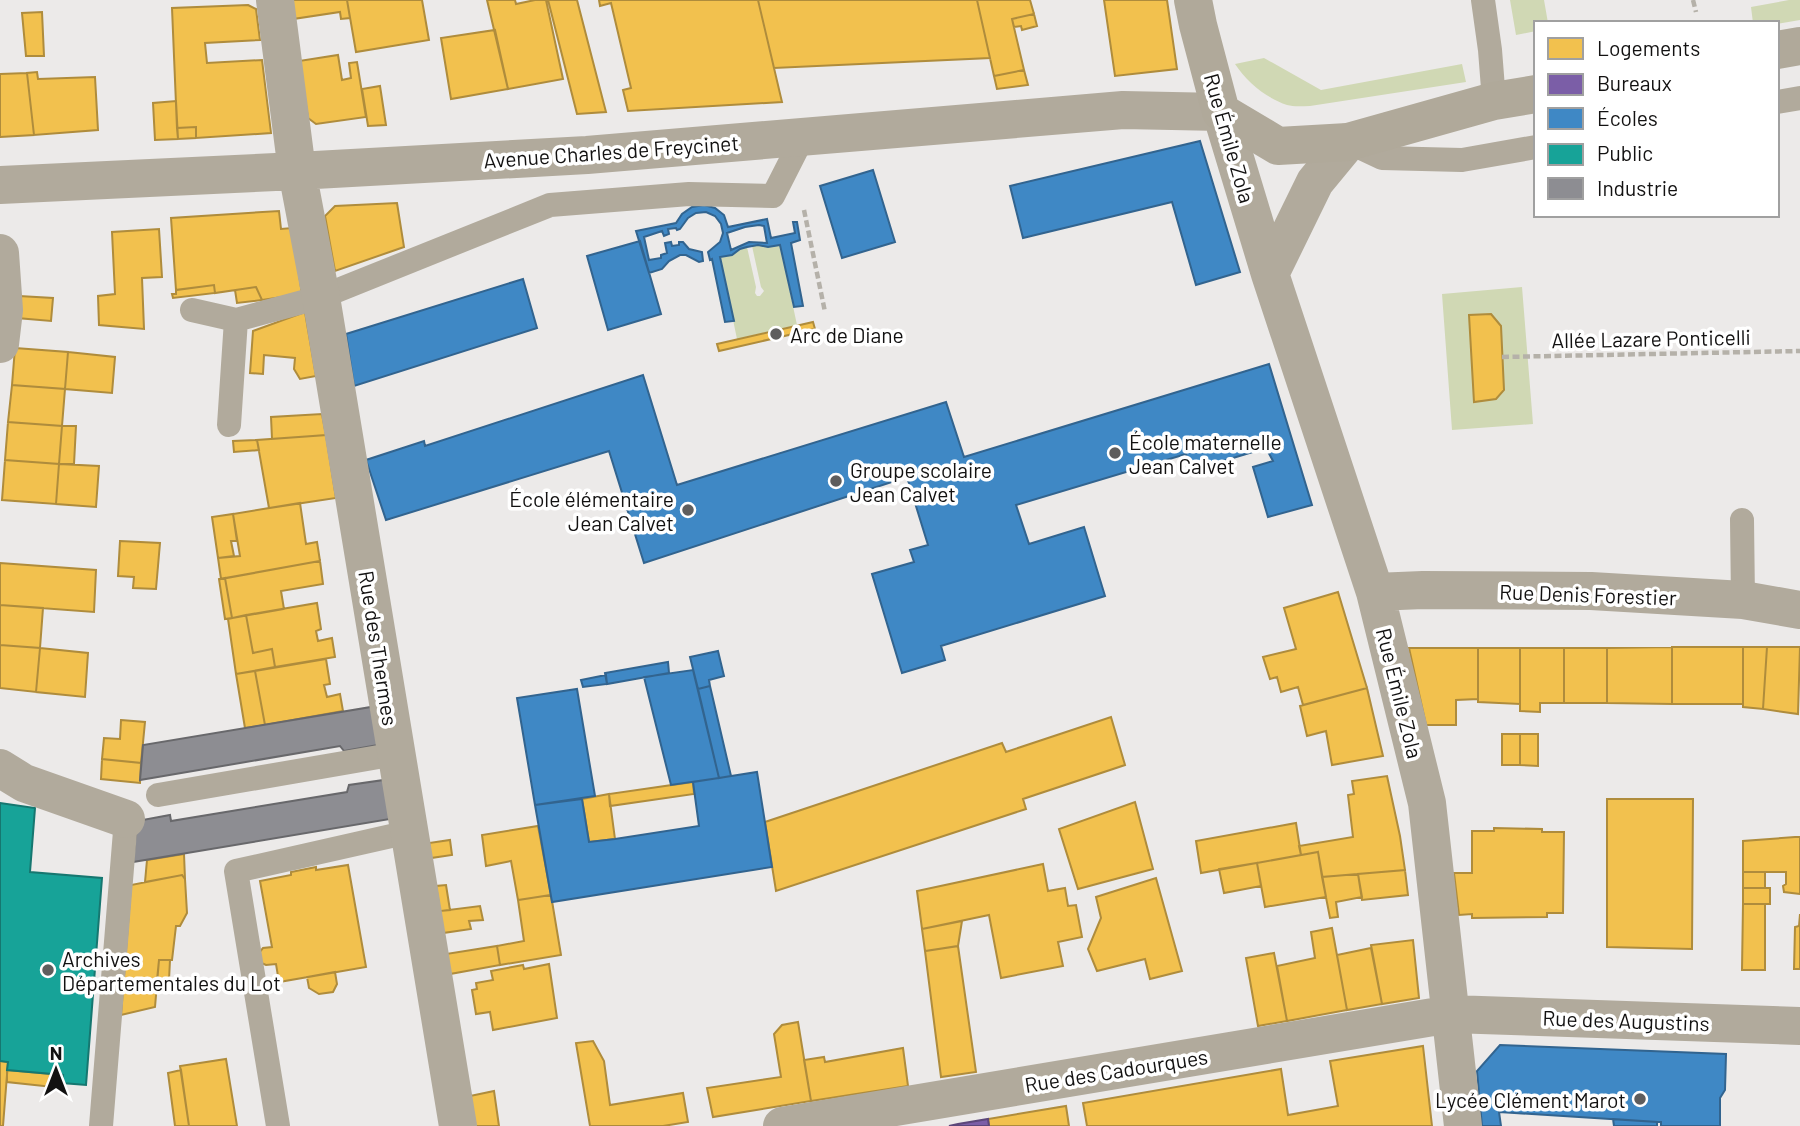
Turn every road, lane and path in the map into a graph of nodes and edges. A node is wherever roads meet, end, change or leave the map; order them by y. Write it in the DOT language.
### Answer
graph roads {
  1 [pos="275,0"];
  2 [pos="1193,0"];
  3 [pos="1483,0"];
  4 [pos="1693,0"];
  5 [pos="1696,12"];
  6 [pos="1800,46"];
  7 [pos="1779,50"];
  8 [pos="1534,94"];
  9 [pos="1800,97"];
  10 [pos="1494,101"];
  11 [pos="1779,102"];
  12 [pos="1221,112"];
  13 [pos="803,137"];
  14 [pos="1348,142"];
  15 [pos="1534,146"];
  16 [pos="297,171"];
  17 [pos="0,185"];
  18 [pos="806,220"];
  19 [pos="0,253"];
  20 [pos="1270,274"];
  21 [pos="321,297"];
  22 [pos="192,310"];
  23 [pos="825,312"];
  24 [pos="236,320"];
  25 [pos="0,344"];
  26 [pos="1800,351"];
  27 [pos="1502,357"];
  28 [pos="229,425"];
  29 [pos="1742,520"];
  30 [pos="1376,592"];
  31 [pos="1743,600"];
  32 [pos="1800,610"];
  33 [pos="396,754"];
  34 [pos="0,768"];
  35 [pos="158,795"];
  36 [pos="126,819"];
  37 [pos="409,832"];
  38 [pos="1451,1014"];
  39 [pos="1800,1026"];
  40 [pos="101,1126"];
  41 [pos="278,1126"];
  42 [pos="458,1126"];
  43 [pos="782,1126"];
  44 [pos="1463,1126"];
  1 -- 16 [label="street, Rue des Thermes"];
  2 -- 12 [label="main road, Rue Émile Zola"];
  3 -- 10 [label="lane"];
  4 -- 5 [label="path"];
  6 -- 7 [label="main road"];
  8 -- 10 [label="main road"];
  9 -- 11 [label="lane"];
  10 -- 14 [label="main road"];
  12 -- 13 [label="street, Avenue Charles de Freycinet"];
  12 -- 14 [label="main road"];
  12 -- 20 [label="street, Rue Émile Zola"];
  13 -- 16 [label="street, Avenue Charles de Freycinet"];
  13 -- 21 [label="lane"];
  14 -- 15 [label="lane"];
  14 -- 20 [label="street"];
  16 -- 17 [label="street, Avenue Charles de Freycinet"];
  16 -- 21 [label="street, Rue des Thermes"];
  18 -- 23 [label="path"];
  19 -- 25 [label="street"];
  20 -- 30 [label="street, Rue Émile Zola"];
  21 -- 24 [label="lane"];
  21 -- 33 [label="street, Rue des Thermes"];
  22 -- 24 [label="lane"];
  24 -- 28 [label="lane"];
  26 -- 27 [label="path, Allée Lazare Ponticelli"];
  29 -- 31 [label="lane"];
  30 -- 31 [label="street, Rue Denis Forestier"];
  30 -- 38 [label="street, Rue Émile Zola"];
  31 -- 32 [label="street, Rue Denis Forestier"];
  33 -- 35 [label="lane"];
  33 -- 37 [label="street, Rue des Thermes"];
  34 -- 36 [label="street"];
  36 -- 40 [label="lane"];
  37 -- 41 [label="lane"];
  37 -- 42 [label="street, Rue des Thermes"];
  38 -- 39 [label="street, Rue des Augustins"];
  38 -- 43 [label="street, Rue des Cadourques"];
  38 -- 44 [label="street, Rue Émile Zola"];
}
